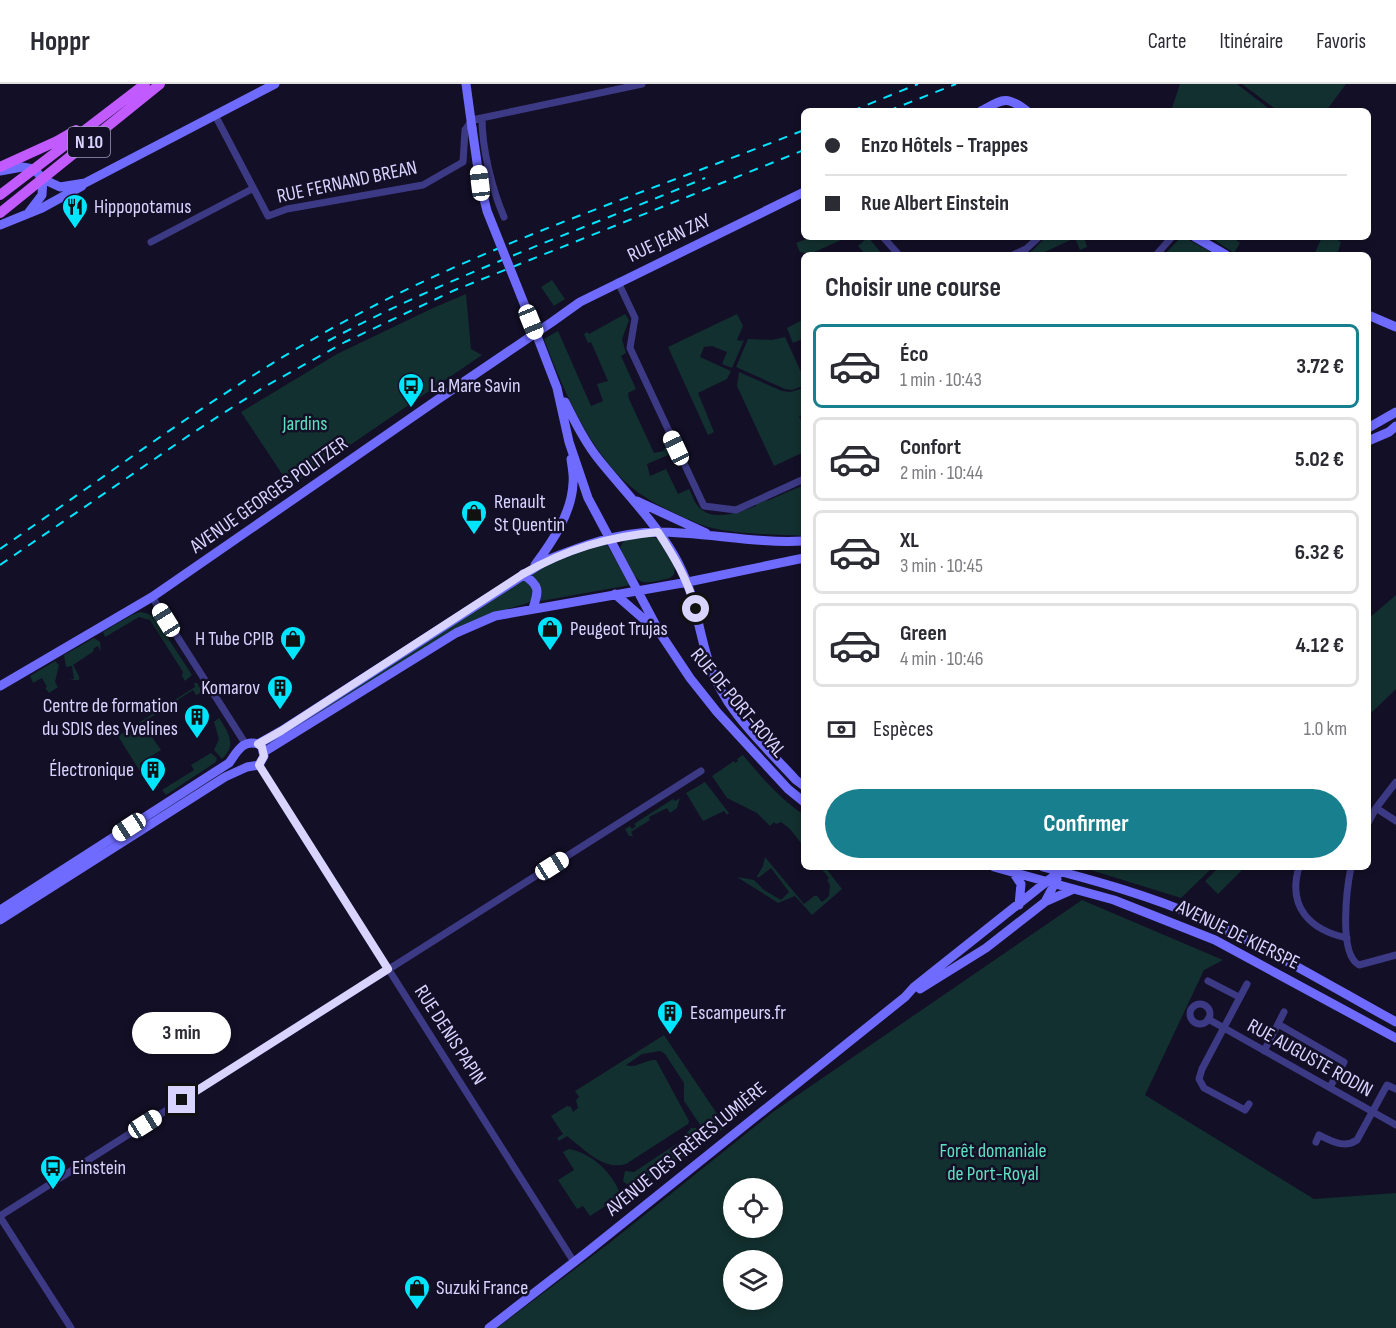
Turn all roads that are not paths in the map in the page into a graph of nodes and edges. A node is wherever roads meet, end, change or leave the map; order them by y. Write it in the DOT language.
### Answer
graph roads {
  1 [pos="145,84"];
  2 [pos="160,84"];
  3 [pos="275,84"];
  4 [pos="467,84"];
  5 [pos="642,84"];
  6 [pos="127,99"];
  7 [pos="987,108"];
  8 [pos="1023,108"];
  9 [pos="215,115"];
  10 [pos="482,118"];
  11 [pos="472,124"];
  12 [pos="0,169"];
  13 [pos="34,169"];
  14 [pos="43,179"];
  15 [pos="85,183"];
  16 [pos="252,189"];
  17 [pos="801,194"];
  18 [pos="0,195"];
  19 [pos="0,213"];
  20 [pos="27,214"];
  21 [pos="504,217"];
  22 [pos="10,221"];
  23 [pos="0,225"];
  24 [pos="0,230"];
  25 [pos="885,240"];
  26 [pos="1036,240"];
  27 [pos="1169,240"];
  28 [pos="1200,240"];
  29 [pos="151,242"];
  30 [pos="896,252"];
  31 [pos="1020,252"];
  32 [pos="1159,252"];
  33 [pos="1221,252"];
  34 [pos="618,282"];
  35 [pos="1371,316"];
  36 [pos="552,322"];
  37 [pos="1396,327"];
  38 [pos="557,388"];
  39 [pos="1396,412"];
  40 [pos="1371,426"];
  41 [pos="1396,426"];
  42 [pos="1371,440"];
  43 [pos="569,442"];
  44 [pos="801,480"];
  45 [pos="635,500"];
  46 [pos="658,532"];
  47 [pos="712,536"];
  48 [pos="608,540"];
  49 [pos="801,541"];
  50 [pos="801,559"];
  51 [pos="527,572"];
  52 [pos="688,582"];
  53 [pos="638,590"];
  54 [pos="615,594"];
  55 [pos="152,597"];
  56 [pos="533,608"];
  57 [pos="660,633"];
  58 [pos="0,686"];
  59 [pos="242,747"];
  60 [pos="261,748"];
  61 [pos="259,765"];
  62 [pos="247,767"];
  63 [pos="701,771"];
  64 [pos="1396,782"];
  65 [pos="801,784"];
  66 [pos="801,800"];
  67 [pos="1376,808"];
  68 [pos="1371,817"];
  69 [pos="1396,821"];
  70 [pos="1005,870"];
  71 [pos="1053,870"];
  72 [pos="1298,870"];
  73 [pos="1351,870"];
  74 [pos="1013,872"];
  75 [pos="1060,872"];
  76 [pos="1052,883"];
  77 [pos="1074,889"];
  78 [pos="1045,902"];
  79 [pos="1019,905"];
  80 [pos="0,910"];
  81 [pos="0,920"];
  82 [pos="1347,938"];
  83 [pos="1396,955"];
  84 [pos="388,969"];
  85 [pos="1208,981"];
  86 [pos="1247,984"];
  87 [pos="904,997"];
  88 [pos="1239,998"];
  89 [pos="1284,1012"];
  90 [pos="1208,1019"];
  91 [pos="1396,1022"];
  92 [pos="1278,1024"];
  93 [pos="1222,1028"];
  94 [pos="1396,1038"];
  95 [pos="1264,1051"];
  96 [pos="1330,1087"];
  97 [pos="1396,1089"];
  98 [pos="1249,1104"];
  99 [pos="1373,1112"];
  100 [pos="1396,1125"];
  101 [pos="1316,1142"];
  102 [pos="0,1217"];
  103 [pos="574,1262"];
  104 [pos="71,1328"];
  105 [pos="489,1328"];
  1 -- 6 [label="main road, N 10"];
  2 -- 14 [label="main road, N 10"];
  3 -- 9 [label="street"];
  4 -- 11 [label="street, RUE DE PORT-ROYAL"];
  5 -- 10 [label="street"];
  6 -- 12 [label="main road"];
  6 -- 13 [label="main road, N 10"];
  7 -- 8 [label="street"];
  9 -- 15 [label="street"];
  9 -- 16 [label="street"];
  10 -- 11 [label="street"];
  10 -- 21 [label="street"];
  11 -- 16 [label="street, RUE FERNAND BREAN"];
  11 -- 38 [label="street, RUE DE PORT-ROYAL, bridge"];
  12 -- 13 [label="street"];
  13 -- 14 [label="street"];
  13 -- 18 [label="main road, N 10"];
  14 -- 15 [label="street"];
  14 -- 19 [label="main road, N 10"];
  14 -- 20 [label="street"];
  15 -- 20 [label="street"];
  16 -- 29 [label="street"];
  17 -- 34 [label="street, RUE JEAN ZAY"];
  20 -- 22 [label="street"];
  22 -- 23 [label="street"];
  22 -- 24 [label="street"];
  25 -- 30 [label="street"];
  26 -- 31 [label="street"];
  27 -- 32 [label="street"];
  28 -- 33 [label="street"];
  34 -- 36 [label="street, RUE JEAN ZAY"];
  34 -- 44 [label="street"];
  35 -- 37 [label="street"];
  36 -- 55 [label="street, AVENUE GEORGES POLITZER"];
  38 -- 43 [label="street, RUE DE PORT-ROYAL"];
  38 -- 45 [label="street, RUE DE PORT-ROYAL"];
  39 -- 40 [label="street"];
  41 -- 42 [label="street"];
  43 -- 48 [label="street, RUE DE PORT-ROYAL"];
  43 -- 51 [label="street"];
  45 -- 46 [label="street, RUE DE PORT-ROYAL"];
  45 -- 47 [label="street"];
  46 -- 47 [label="street"];
  46 -- 48 [label="street"];
  46 -- 52 [label="street, RUE DE PORT-ROYAL"];
  47 -- 49 [label="street"];
  48 -- 51 [label="street"];
  48 -- 53 [label="street, RUE DE PORT-ROYAL"];
  50 -- 52 [label="street"];
  51 -- 56 [label="street"];
  51 -- 60 [label="street"];
  52 -- 53 [label="street"];
  52 -- 65 [label="street, RUE DE PORT-ROYAL"];
  53 -- 54 [label="street"];
  53 -- 57 [label="street, RUE DE PORT-ROYAL"];
  54 -- 56 [label="street"];
  54 -- 57 [label="street"];
  55 -- 58 [label="street, AVENUE GEORGES POLITZER"];
  55 -- 59 [label="street"];
  56 -- 60 [label="street"];
  57 -- 66 [label="street, RUE DE PORT-ROYAL"];
  59 -- 60 [label="street"];
  59 -- 62 [label="street"];
  59 -- 80 [label="street"];
  60 -- 61 [label="street"];
  61 -- 62 [label="street"];
  61 -- 84 [label="street, RUE DENIS PAPIN"];
  62 -- 81 [label="street"];
  63 -- 84 [label="street"];
  64 -- 67 [label="street"];
  67 -- 68 [label="street"];
  67 -- 69 [label="street"];
  70 -- 74 [label="street"];
  71 -- 75 [label="street"];
  72 -- 82 [label="street"];
  73 -- 82 [label="street"];
  74 -- 76 [label="street"];
  74 -- 79 [label="street"];
  75 -- 76 [label="street, AVENUE DES FRÈRES LUMIÈRE"];
  75 -- 91 [label="street, AVENUE DE KIERSPE"];
  76 -- 77 [label="street, AVENUE DE KIERSPE"];
  76 -- 78 [label="street, AVENUE DES FRÈRES LUMIÈRE"];
  76 -- 79 [label="street, AVENUE DES FRÈRES LUMIÈRE"];
  77 -- 78 [label="street"];
  77 -- 94 [label="street, AVENUE DE KIERSPE"];
  78 -- 87 [label="street, AVENUE DES FRÈRES LUMIÈRE"];
  79 -- 87 [label="street, AVENUE DES FRÈRES LUMIÈRE"];
  82 -- 83 [label="street"];
  84 -- 102 [label="street"];
  84 -- 103 [label="street, RUE DENIS PAPIN"];
  85 -- 88 [label="street"];
  86 -- 88 [label="street"];
  87 -- 103 [label="street, AVENUE DES FRÈRES LUMIÈRE"];
  88 -- 93 [label="street"];
  89 -- 92 [label="street"];
  90 -- 93 [label="street, RUE AUGUSTE RODIN"];
  92 -- 95 [label="street"];
  92 -- 96 [label="street"];
  93 -- 95 [label="street, RUE AUGUSTE RODIN"];
  93 -- 98 [label="street"];
  95 -- 96 [label="street, RUE AUGUSTE RODIN"];
  96 -- 99 [label="street, RUE AUGUSTE RODIN"];
  97 -- 99 [label="street"];
  99 -- 100 [label="street, RUE AUGUSTE RODIN"];
  99 -- 101 [label="street"];
  102 -- 104 [label="street"];
  103 -- 105 [label="street, AVENUE DES FRÈRES LUMIÈRE"];
}
